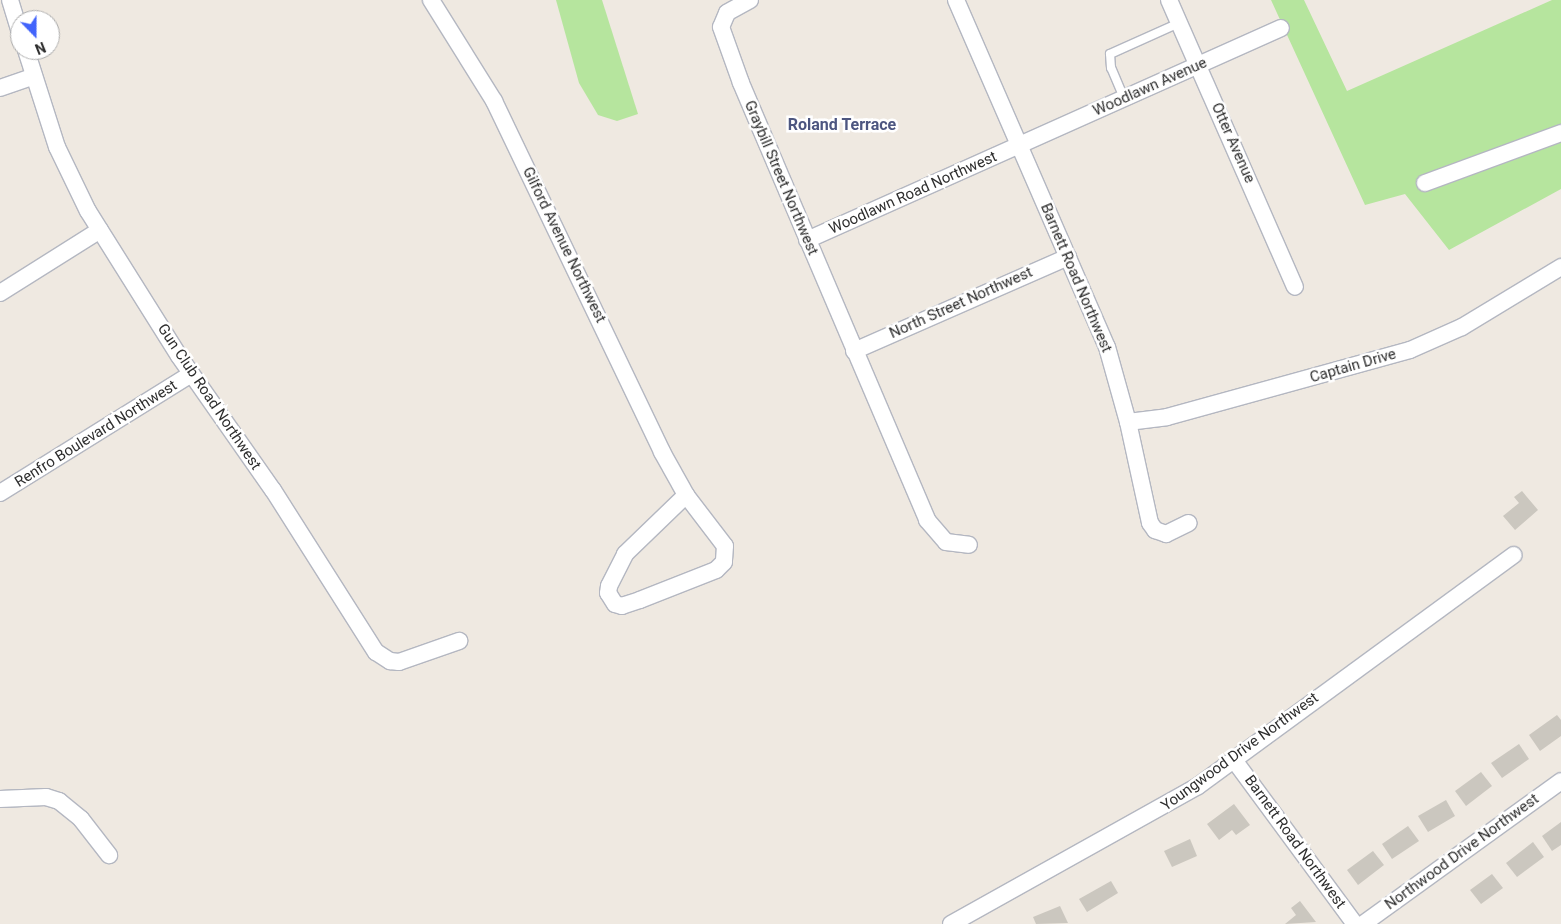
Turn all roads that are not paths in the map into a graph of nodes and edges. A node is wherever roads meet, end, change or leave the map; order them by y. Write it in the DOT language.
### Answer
graph roads {
  1 [pos="431,0"];
  2 [pos="750,0"];
  3 [pos="956,0"];
  4 [pos="1169,0"];
  5 [pos="1179,23"];
  6 [pos="1281,28"];
  7 [pos="29,60"];
  8 [pos="1198,66"];
  9 [pos="34,76"];
  10 [pos="0,88"];
  11 [pos="1124,99"];
  12 [pos="1561,133"];
  13 [pos="1019,146"];
  14 [pos="1425,183"];
  15 [pos="100,230"];
  16 [pos="807,240"];
  17 [pos="1068,256"];
  18 [pos="1561,266"];
  19 [pos="1295,286"];
  20 [pos="0,293"];
  21 [pos="854,351"];
  22 [pos="191,374"];
  23 [pos="1128,422"];
  24 [pos="0,493"];
  25 [pos="686,495"];
  26 [pos="1189,523"];
  27 [pos="969,545"];
  28 [pos="1514,555"];
  29 [pos="459,641"];
  30 [pos="1234,760"];
  31 [pos="1561,781"];
  32 [pos="0,799"];
  33 [pos="109,855"];
  34 [pos="951,924"];
  35 [pos="1355,924"];
  36 [pos="1363,924"];
  1 -- 25 [label="street, Gilford Avenue Northwest"];
  2 -- 16 [label="street, Graybill Street Northwest"];
  3 -- 13 [label="street, Barnett Road Northwest"];
  4 -- 5 [label="street, Otter Avenue"];
  5 -- 8 [label="street, Otter Avenue"];
  5 -- 11 [label="lane"];
  6 -- 8 [label="street, Woodlawn Avenue"];
  7 -- 9 [label="street, Gun Club Road Northwest"];
  8 -- 11 [label="street, Woodlawn Avenue"];
  8 -- 19 [label="street, Otter Avenue"];
  9 -- 10 [label="street"];
  9 -- 15 [label="street, Gun Club Road Northwest"];
  11 -- 13 [label="street, Woodlawn Avenue"];
  12 -- 14 [label="street"];
  13 -- 16 [label="street, Woodlawn Road Northwest"];
  13 -- 17 [label="street, Barnett Road Northwest"];
  15 -- 20 [label="street"];
  15 -- 22 [label="street, Gun Club Road Northwest"];
  16 -- 21 [label="street, Graybill Street Northwest"];
  17 -- 21 [label="street, North Street Northwest"];
  17 -- 23 [label="street, Barnett Road Northwest"];
  18 -- 23 [label="street, Captain Drive"];
  21 -- 27 [label="street, Graybill Street Northwest"];
  22 -- 24 [label="street, Renfro Boulevard Northwest"];
  22 -- 29 [label="street, Gun Club Road Northwest"];
  23 -- 26 [label="street, Barnett Road Northwest"];
  25 -- 25 [label="street, Gilford Avenue Northwest"];
  28 -- 30 [label="street, Youngwood Drive Northwest"];
  30 -- 34 [label="street, Youngwood Drive Northwest"];
  30 -- 35 [label="street, Barnett Road Northwest"];
  31 -- 36 [label="street, Northwood Drive Northwest"];
  32 -- 33 [label="street"];
}
